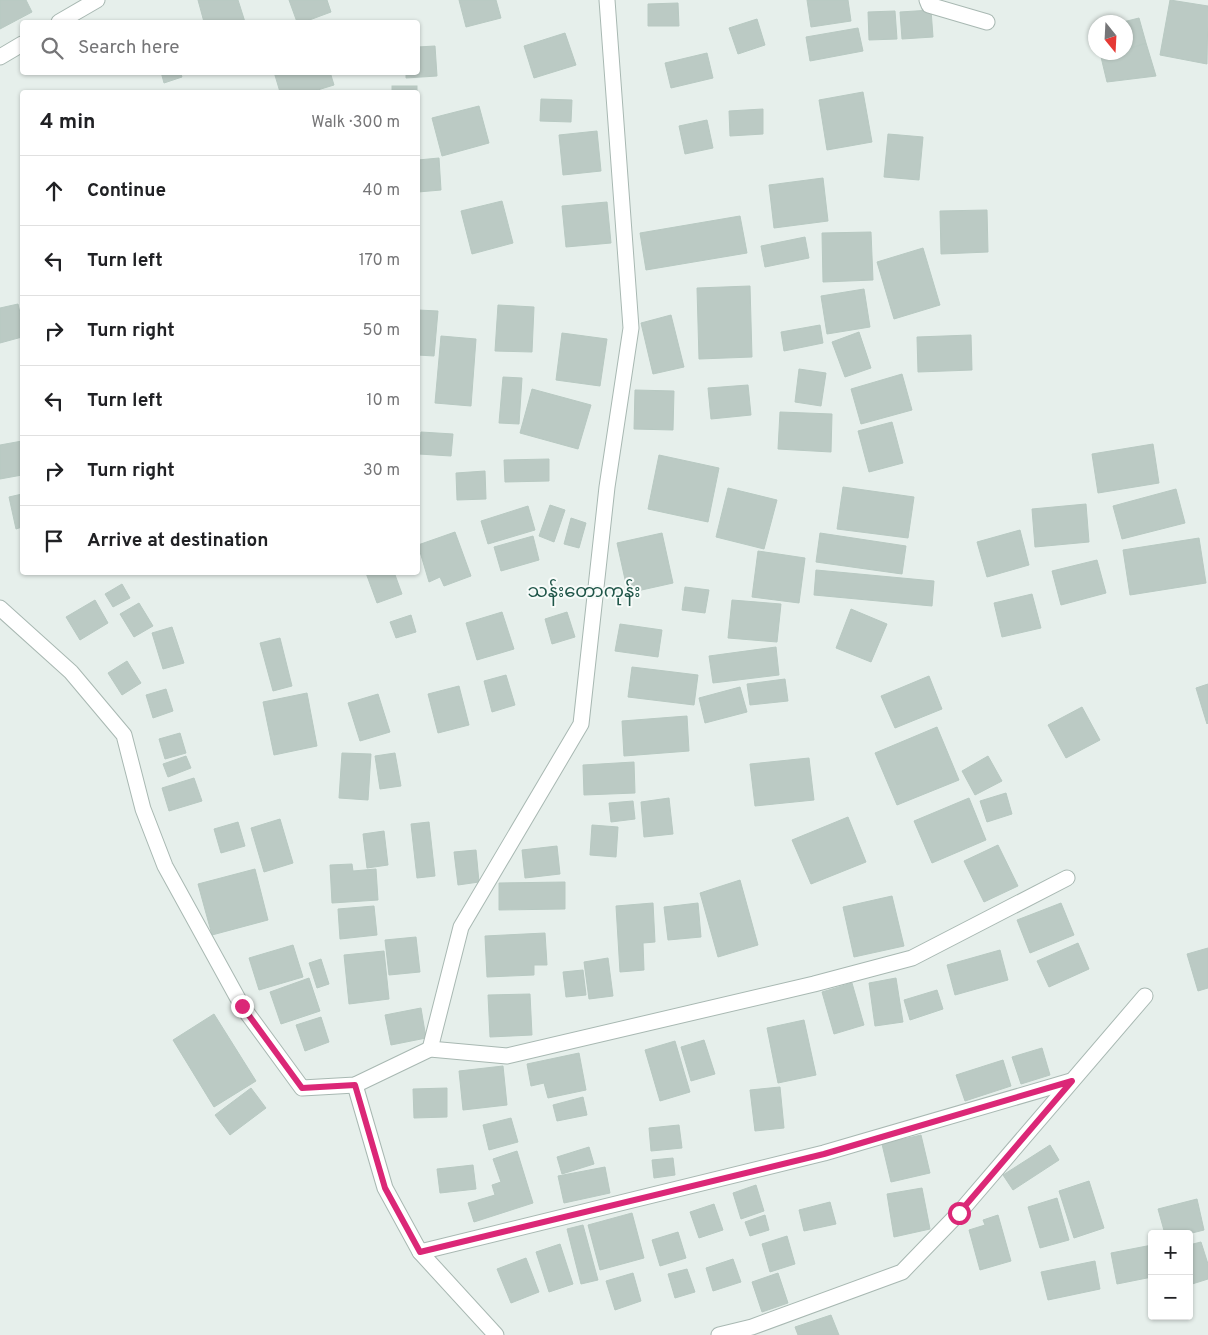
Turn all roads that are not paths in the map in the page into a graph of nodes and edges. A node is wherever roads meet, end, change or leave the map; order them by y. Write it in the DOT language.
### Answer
graph roads {
  1 [pos="97,0"];
  2 [pos="607,0"];
  3 [pos="927,0"];
  4 [pos="62,20"];
  5 [pos="987,22"];
  6 [pos="20,45"];
  7 [pos="0,57"];
  8 [pos="0,608"];
  9 [pos="1067,878"];
  10 [pos="1145,996"];
  11 [pos="430,1049"];
  12 [pos="1072,1081"];
  13 [pos="355,1085"];
  14 [pos="420,1252"];
  15 [pos="755,1331"];
  16 [pos="496,1335"];
  17 [pos="719,1335"];
  1 -- 4 [label="street"];
  2 -- 11 [label="street"];
  3 -- 5 [label="street"];
  6 -- 7 [label="street"];
  8 -- 13 [label="street"];
  9 -- 11 [label="street"];
  10 -- 12 [label="street"];
  11 -- 13 [label="street"];
  12 -- 14 [label="street"];
  12 -- 15 [label="street"];
  13 -- 14 [label="street"];
  14 -- 16 [label="street"];
  15 -- 17 [label="street"];
}
